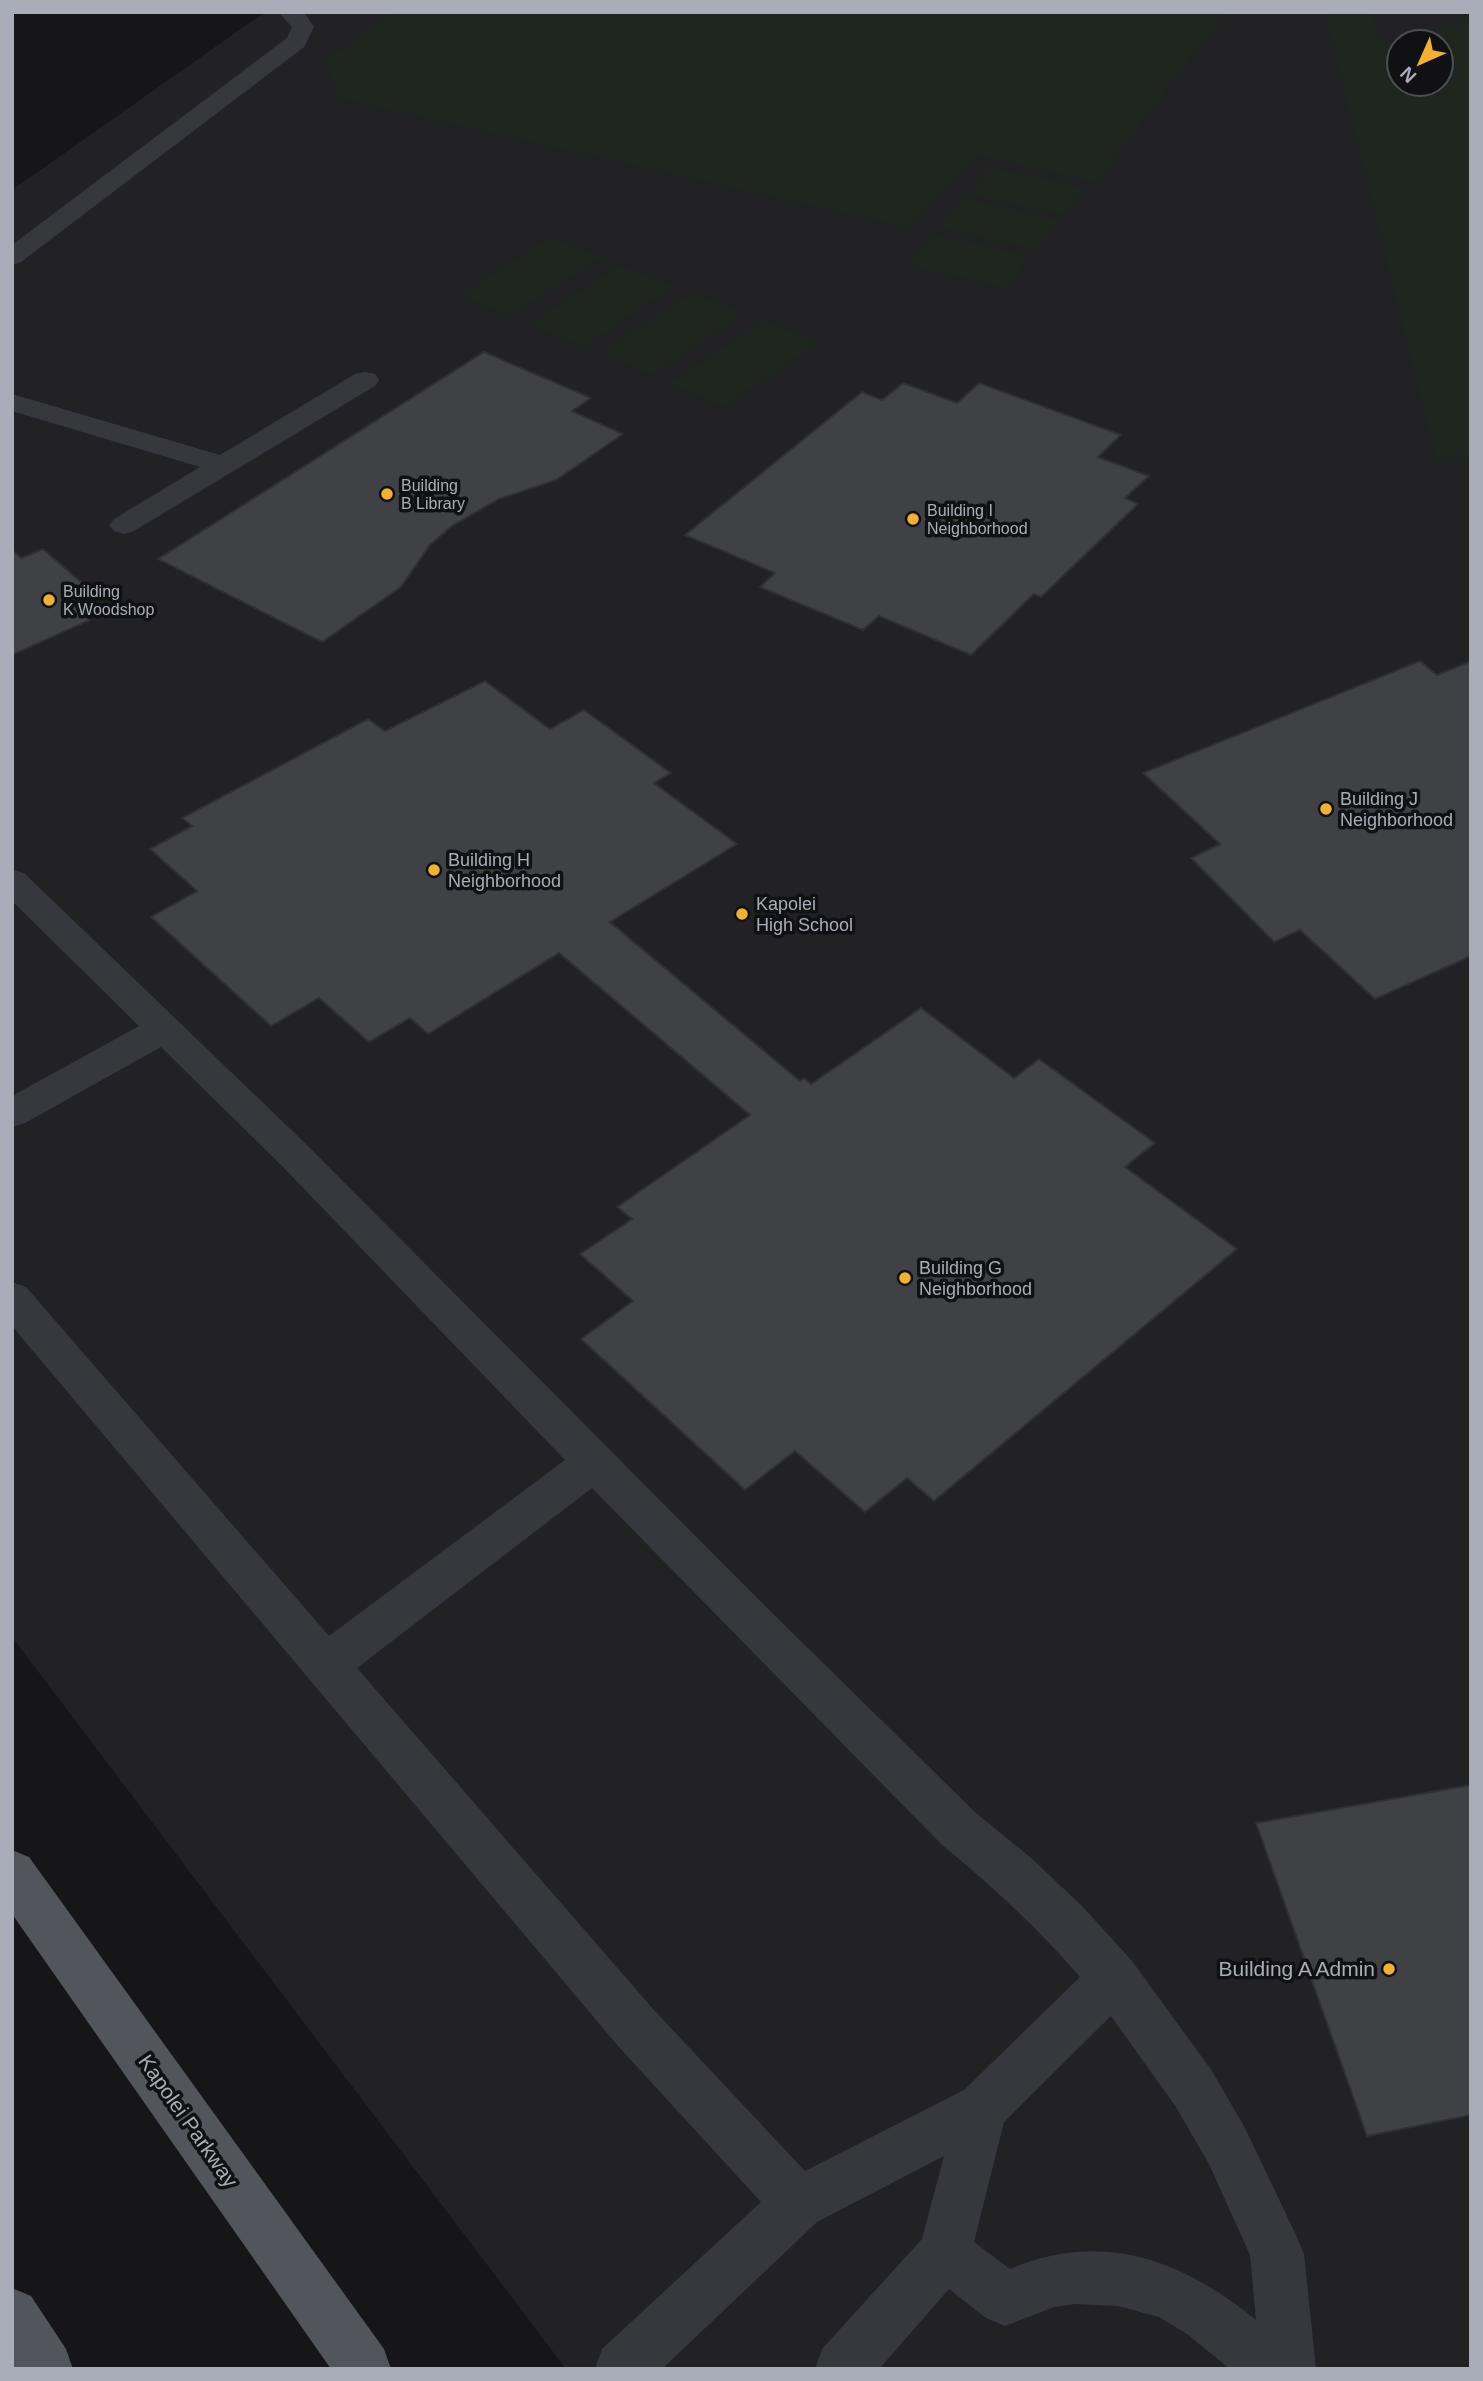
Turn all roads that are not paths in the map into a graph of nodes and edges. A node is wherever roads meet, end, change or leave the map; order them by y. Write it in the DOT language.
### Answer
graph roads {
  1 [pos="289,12"];
  2 [pos="12,257"];
  3 [pos="365,380"];
  4 [pos="12,402"];
  5 [pos="222,465"];
  6 [pos="124,525"];
  7 [pos="12,881"];
  8 [pos="164,1029"];
  9 [pos="12,1114"];
  10 [pos="12,1298"];
  11 [pos="594,1462"];
  12 [pos="326,1665"];
  13 [pos="12,1873"];
  14 [pos="1114,1978"];
  15 [pos="982,2108"];
  16 [pos="798,2203"];
  17 [pos="945,2253"];
  18 [pos="12,2315"];
  19 [pos="46,2369"];
  20 [pos="364,2369"];
  21 [pos="622,2369"];
  22 [pos="842,2369"];
  23 [pos="1273,2369"];
  24 [pos="1288,2369"];
  1 -- 2 [label="lane"];
  3 -- 5 [label="lane"];
  4 -- 5 [label="lane"];
  5 -- 6 [label="lane"];
  7 -- 8 [label="lane"];
  8 -- 9 [label="lane"];
  8 -- 11 [label="lane"];
  10 -- 12 [label="lane"];
  11 -- 12 [label="lane"];
  11 -- 14 [label="lane"];
  12 -- 16 [label="lane"];
  13 -- 20 [label="main road, Kapolei Parkway"];
  14 -- 15 [label="lane"];
  14 -- 24 [label="lane"];
  15 -- 16 [label="lane"];
  15 -- 17 [label="lane"];
  16 -- 21 [label="lane"];
  17 -- 22 [label="lane"];
  17 -- 23 [label="lane"];
  18 -- 19 [label="main road"];
}
